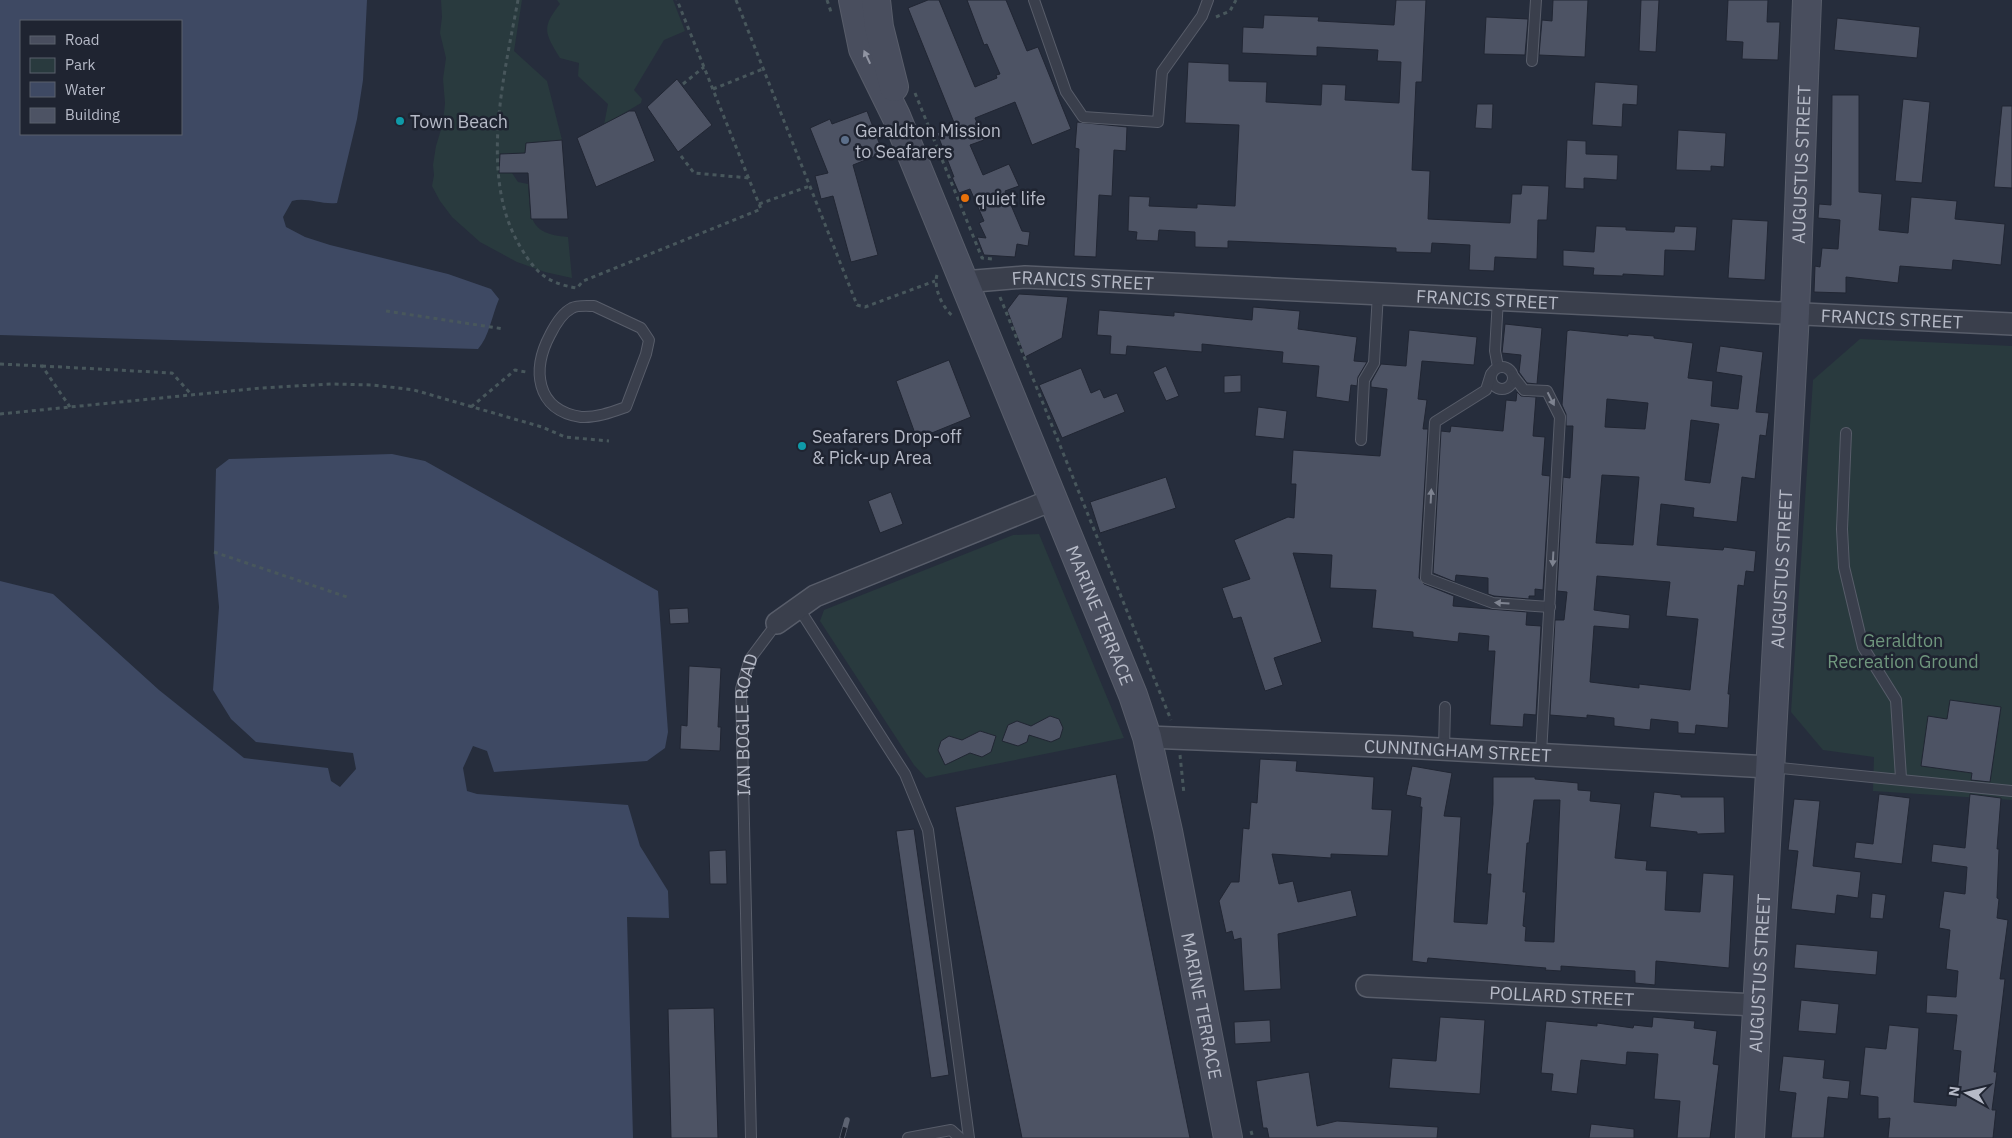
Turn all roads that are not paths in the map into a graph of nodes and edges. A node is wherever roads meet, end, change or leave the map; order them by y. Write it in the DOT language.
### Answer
graph roads {
  1 [pos="853,0"];
  2 [pos="876,0"];
  3 [pos="1034,0"];
  4 [pos="1208,0"];
  5 [pos="1536,0"];
  6 [pos="1807,0"];
  7 [pos="1532,61"];
  8 [pos="896,116"];
  9 [pos="963,282"];
  10 [pos="1378,293"];
  11 [pos="1498,299"];
  12 [pos="1795,313"];
  13 [pos="2012,324"];
  14 [pos="1495,371"];
  15 [pos="1513,376"];
  16 [pos="626,407"];
  17 [pos="1846,433"];
  18 [pos="1361,440"];
  19 [pos="1052,500"];
  20 [pos="798,607"];
  21 [pos="1550,607"];
  22 [pos="777,623"];
  23 [pos="1445,707"];
  24 [pos="1147,737"];
  25 [pos="1444,750"];
  26 [pos="1541,754"];
  27 [pos="1769,767"];
  28 [pos="1901,778"];
  29 [pos="2012,791"];
  30 [pos="1367,986"];
  31 [pos="1757,1005"];
  32 [pos="751,1138"];
  33 [pos="908,1138"];
  34 [pos="960,1138"];
  35 [pos="969,1138"];
  36 [pos="1228,1138"];
  37 [pos="1750,1138"];
  8 -- 1 [label="main road, MARINE TERRACE, one-way"];
  2 -- 8 [label="main road, MARINE TERRACE"];
  3 -- 4 [label="lane"];
  5 -- 7 [label="lane"];
  6 -- 12 [label="main road, AUGUSTUS STREET"];
  8 -- 9 [label="main road, MARINE TERRACE"];
  9 -- 10 [label="street, FRANCIS STREET"];
  9 -- 19 [label="main road, MARINE TERRACE"];
  10 -- 11 [label="street, FRANCIS STREET"];
  10 -- 18 [label="lane"];
  11 -- 12 [label="street, FRANCIS STREET"];
  11 -- 14 [label="lane"];
  12 -- 13 [label="street, FRANCIS STREET"];
  12 -- 27 [label="main road, AUGUSTUS STREET"];
  14 -- 15 [label="lane"];
  14 -- 15 [label="lane"];
  21 -- 14 [label="lane, one-way"];
  15 -- 21 [label="lane, one-way"];
  16 -- 16 [label="lane"];
  17 -- 28 [label="lane"];
  19 -- 20 [label="street, IAN BOGLE ROAD"];
  19 -- 24 [label="main road, MARINE TERRACE"];
  20 -- 22 [label="street, IAN BOGLE ROAD"];
  20 -- 35 [label="lane"];
  21 -- 26 [label="lane"];
  22 -- 32 [label="lane, IAN BOGLE ROAD"];
  23 -- 25 [label="lane"];
  24 -- 25 [label="street, CUNNINGHAM STREET"];
  24 -- 36 [label="main road, MARINE TERRACE"];
  25 -- 26 [label="street, CUNNINGHAM STREET"];
  26 -- 27 [label="street, CUNNINGHAM STREET"];
  27 -- 28 [label="lane"];
  27 -- 31 [label="main road, AUGUSTUS STREET"];
  28 -- 29 [label="lane"];
  30 -- 31 [label="street, POLLARD STREET"];
  31 -- 37 [label="main road, AUGUSTUS STREET"];
  33 -- 34 [label="lane"];
}
